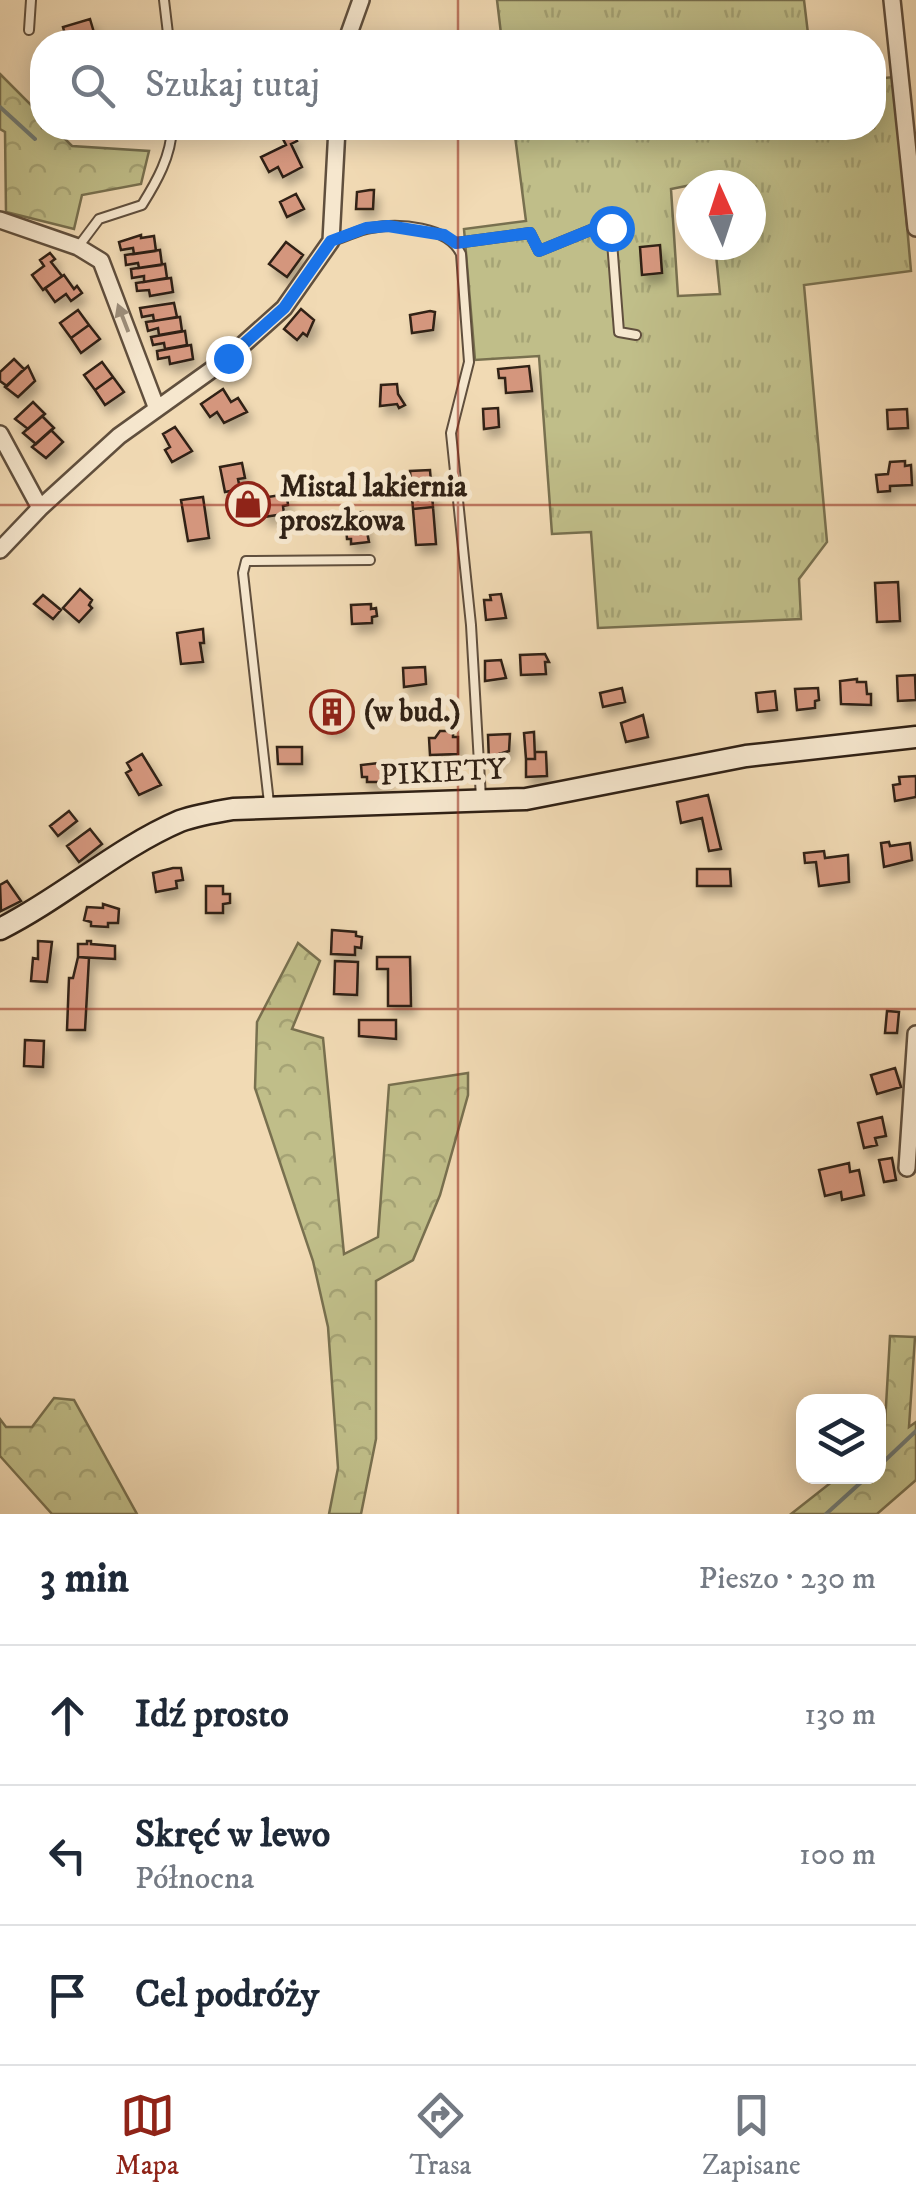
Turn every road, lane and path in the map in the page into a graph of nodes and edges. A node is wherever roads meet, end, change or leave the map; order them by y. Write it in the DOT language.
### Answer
graph roads {
  1 [pos="32,0"];
  2 [pos="164,0"];
  3 [pos="892,0"];
  4 [pos="356,4"];
  5 [pos="29,30"];
  6 [pos="168,30"];
  7 [pos="349,30"];
  8 [pos="171,140"];
  9 [pos="336,140"];
  10 [pos="0,220"];
  11 [pos="916,228"];
  12 [pos="331,241"];
  13 [pos="456,243"];
  14 [pos="78,247"];
  15 [pos="636,335"];
  16 [pos="157,409"];
  17 [pos="0,434"];
  18 [pos="40,508"];
  19 [pos="0,550"];
  20 [pos="370,560"];
  21 [pos="916,737"];
  22 [pos="482,803"];
  23 [pos="269,808"];
  24 [pos="0,929"];
  25 [pos="916,1034"];
  26 [pos="907,1168"];
  1 -- 5 [label="lane"];
  2 -- 6 [label="lane"];
  3 -- 11 [label="street"];
  4 -- 7 [label="street"];
  8 -- 14 [label="lane"];
  9 -- 12 [label="street"];
  10 -- 14 [label="street"];
  12 -- 13 [label="lane"];
  12 -- 16 [label="street"];
  13 -- 15 [label="lane"];
  13 -- 22 [label="lane"];
  16 -- 14 [label="street, one-way"];
  16 -- 18 [label="street"];
  17 -- 18 [label="street"];
  18 -- 19 [label="street"];
  20 -- 23 [label="lane"];
  21 -- 22 [label="street, PIKIETY"];
  22 -- 23 [label="street, PIKIETY"];
  23 -- 24 [label="street, PIKIETY"];
  25 -- 26 [label="street"];
}
